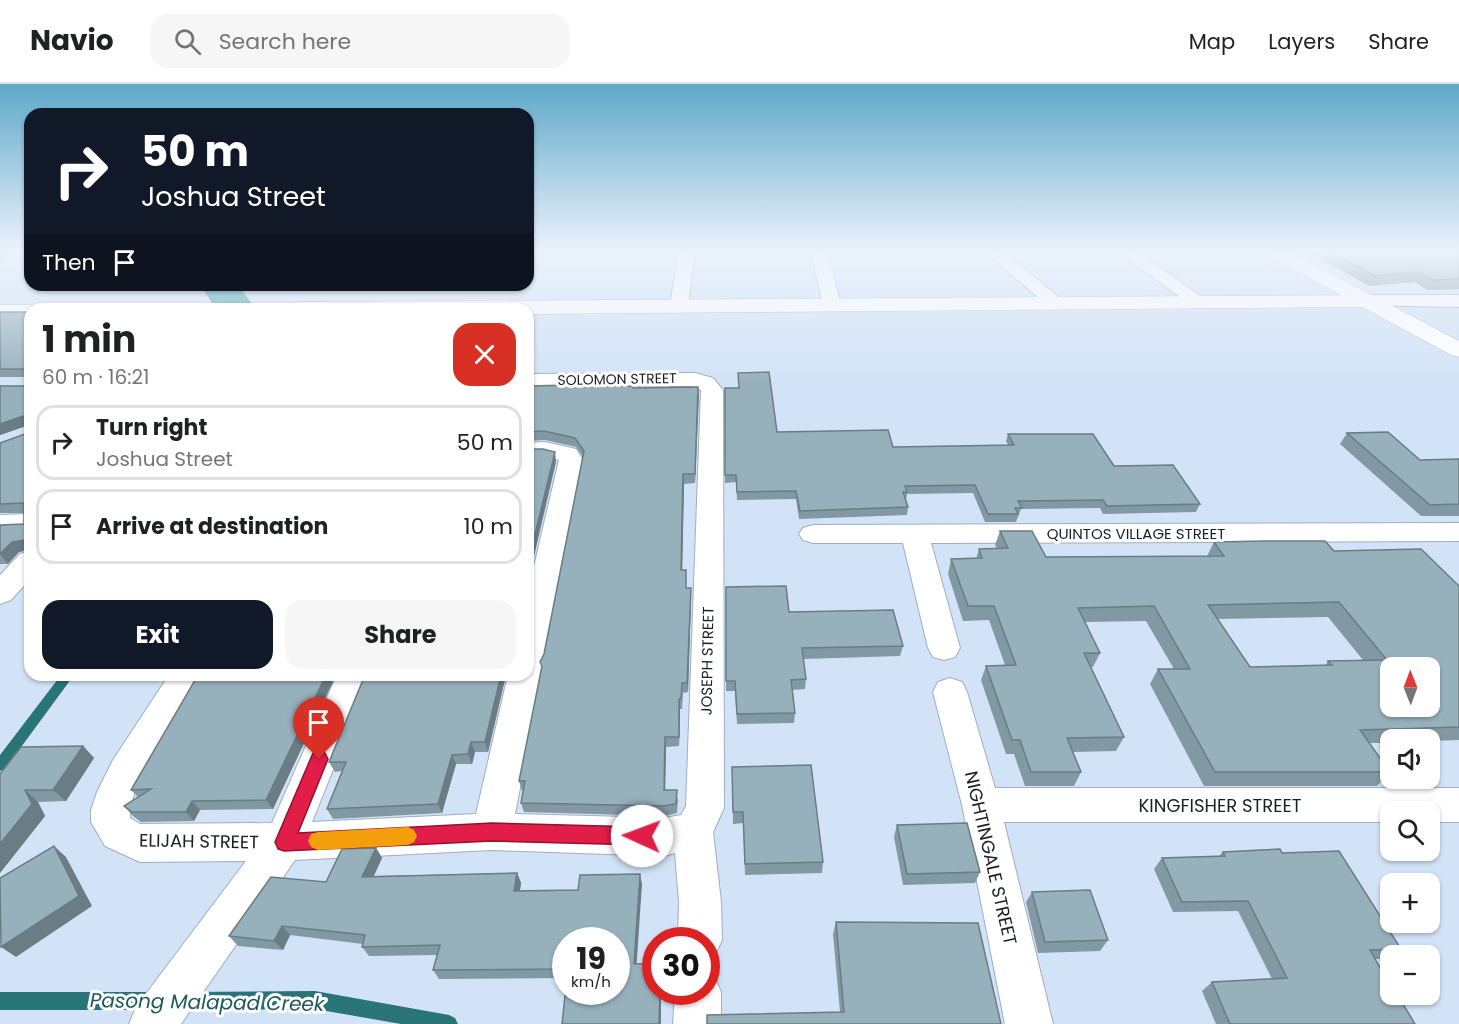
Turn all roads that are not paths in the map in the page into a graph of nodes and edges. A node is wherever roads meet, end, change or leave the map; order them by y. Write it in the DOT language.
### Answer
graph roads {
  1 [pos="681,294"];
  2 [pos="829,294"];
  3 [pos="1045,294"];
  4 [pos="1188,294"];
  5 [pos="1353,294"];
  6 [pos="1459,301"];
  7 [pos="1368,302"];
  8 [pos="1201,303"];
  9 [pos="1058,304"];
  10 [pos="832,305"];
  11 [pos="679,306"];
  12 [pos="534,307"];
  13 [pos="0,312"];
  14 [pos="24,312"];
  15 [pos="1459,350"];
  16 [pos="534,380"];
  17 [pos="705,381"];
  18 [pos="534,450"];
  19 [pos="24,523"];
  20 [pos="0,524"];
  21 [pos="1459,532"];
  22 [pos="914,533"];
  23 [pos="813,534"];
  24 [pos="24,567"];
  25 [pos="0,593"];
  26 [pos="534,635"];
  27 [pos="944,648"];
  28 [pos="183,681"];
  29 [pos="351,681"];
  30 [pos="524,681"];
  31 [pos="950,692"];
  32 [pos="981,805"];
  33 [pos="1459,806"];
  34 [pos="693,831"];
  35 [pos="492,832"];
  36 [pos="284,842"];
  37 [pos="700,927"];
  38 [pos="698,1005"];
  39 [pos="153,1024"];
  40 [pos="697,1024"];
  41 [pos="1029,1024"];
  1 -- 11 [label="street"];
  2 -- 10 [label="street"];
  3 -- 9 [label="street"];
  4 -- 8 [label="street"];
  5 -- 7 [label="street"];
  6 -- 7 [label="street"];
  7 -- 8 [label="street"];
  7 -- 15 [label="street"];
  8 -- 9 [label="street"];
  9 -- 10 [label="street"];
  10 -- 11 [label="street"];
  11 -- 12 [label="street"];
  13 -- 14 [label="street"];
  16 -- 17 [label="street, SOLOMON STREET"];
  17 -- 34 [label="street, JOSEPH STREET"];
  18 -- 26 [label="street"];
  19 -- 20 [label="street"];
  21 -- 22 [label="street, QUINTOS VILLAGE STREET"];
  22 -- 23 [label="street, QUINTOS VILLAGE STREET"];
  22 -- 27 [label="street"];
  24 -- 25 [label="street"];
  28 -- 36 [label="street, ELIJAH STREET"];
  29 -- 36 [label="street"];
  30 -- 35 [label="street"];
  31 -- 32 [label="street, NIGHTINGALE STREET"];
  32 -- 33 [label="street, KINGFISHER STREET"];
  32 -- 41 [label="street, NIGHTINGALE STREET"];
  34 -- 35 [label="street, ELIJAH STREET"];
  34 -- 37 [label="street, JOSEPH STREET"];
  35 -- 36 [label="street, ELIJAH STREET"];
  36 -- 39 [label="street"];
  38 -- 40 [label="street"];
}
